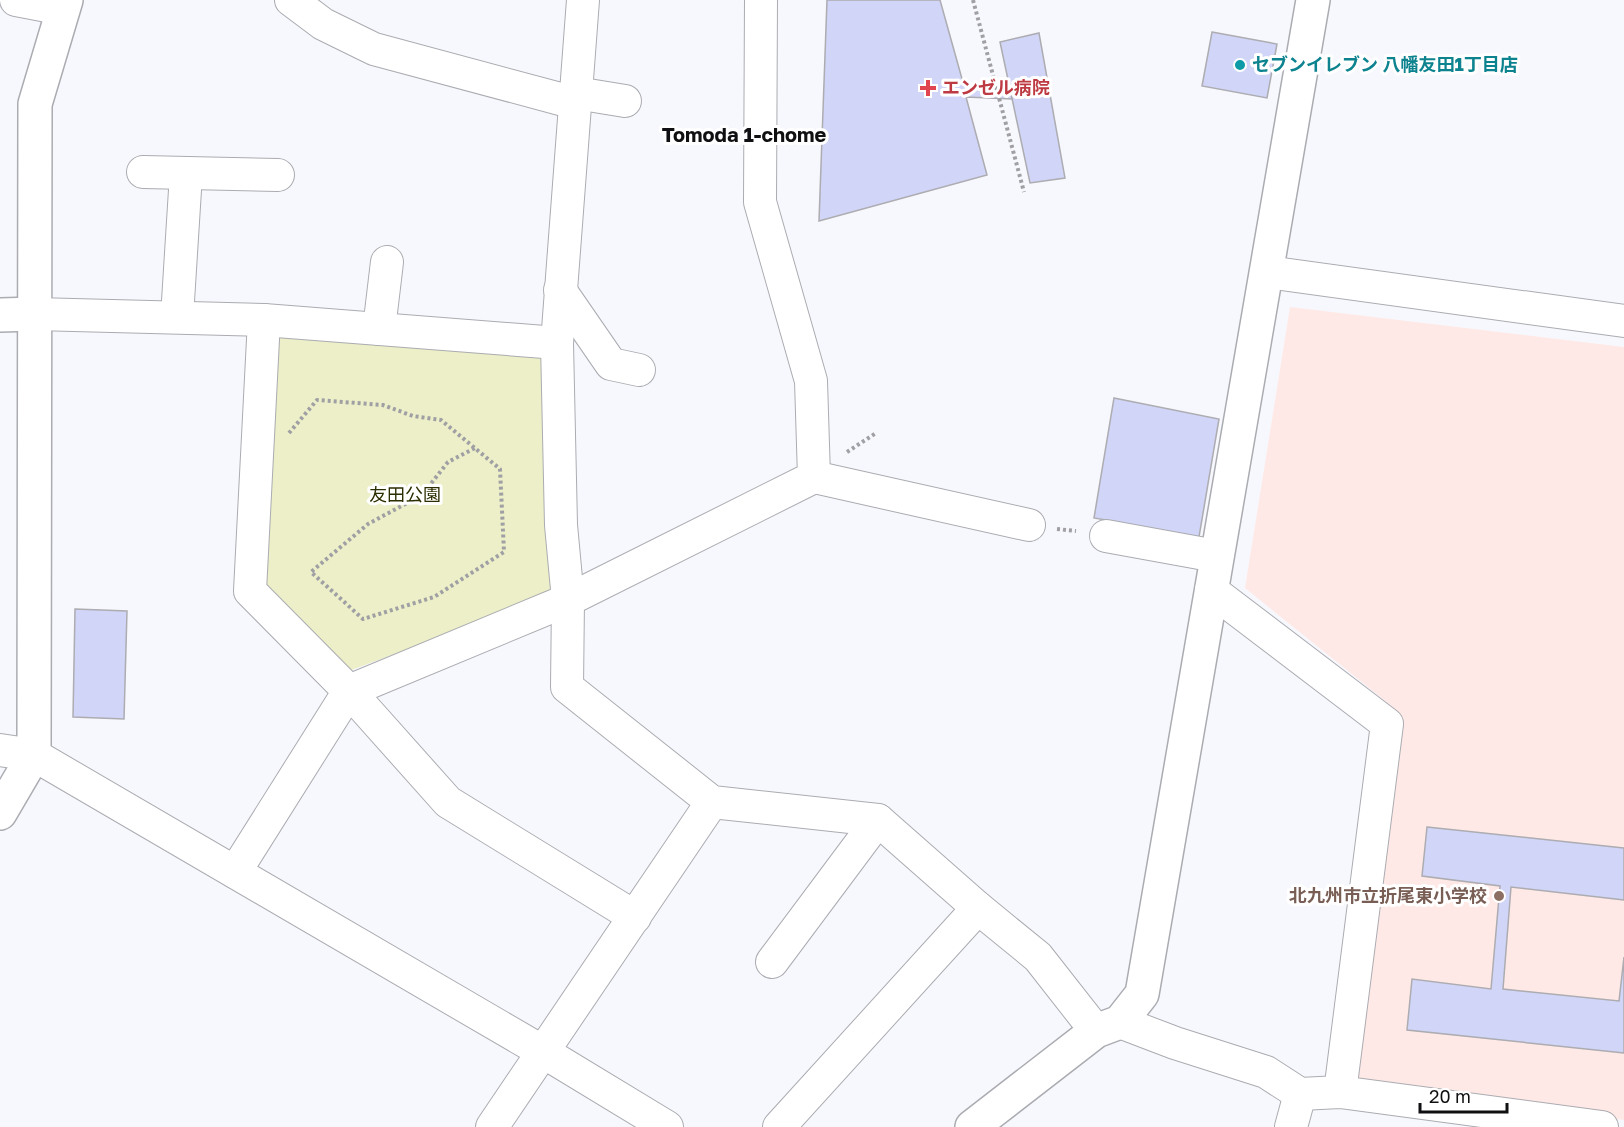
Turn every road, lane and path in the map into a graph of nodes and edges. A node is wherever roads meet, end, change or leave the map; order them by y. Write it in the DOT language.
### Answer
graph roads {
  1 [pos="16,0"];
  2 [pos="291,0"];
  3 [pos="583,0"];
  4 [pos="761,0"];
  5 [pos="973,0"];
  6 [pos="1313,0"];
  7 [pos="65,4"];
  8 [pos="576,98"];
  9 [pos="625,101"];
  10 [pos="144,172"];
  11 [pos="186,174"];
  12 [pos="278,175"];
  13 [pos="1024,192"];
  14 [pos="387,262"];
  15 [pos="1267,272"];
  16 [pos="560,290"];
  17 [pos="35,314"];
  18 [pos="0,315"];
  19 [pos="177,317"];
  20 [pos="264,320"];
  21 [pos="1624,321"];
  22 [pos="379,329"];
  23 [pos="557,343"];
  24 [pos="639,370"];
  25 [pos="286,439"];
  26 [pos="475,448"];
  27 [pos="814,477"];
  28 [pos="1029,525"];
  29 [pos="1106,536"];
  30 [pos="1216,556"];
  31 [pos="1211,590"];
  32 [pos="568,600"];
  33 [pos="349,691"];
  34 [pos="0,750"];
  35 [pos="34,755"];
  36 [pos="712,802"];
  37 [pos="0,813"];
  38 [pos="878,819"];
  39 [pos="235,872"];
  40 [pos="978,908"];
  41 [pos="635,917"];
  42 [pos="772,962"];
  43 [pos="1108,1026"];
  44 [pos="544,1053"];
  45 [pos="1340,1092"];
  46 [pos="1300,1094"];
  47 [pos="492,1127"];
  48 [pos="667,1127"];
  49 [pos="778,1127"];
  50 [pos="972,1127"];
  51 [pos="1291,1127"];
  52 [pos="1602,1127"];
  1 -- 7 [label="street"];
  2 -- 8 [label="street"];
  3 -- 8 [label="street"];
  4 -- 27 [label="street"];
  5 -- 13 [label="path"];
  6 -- 15 [label="street"];
  7 -- 17 [label="street"];
  8 -- 9 [label="street"];
  8 -- 16 [label="street"];
  10 -- 11 [label="street"];
  11 -- 12 [label="street"];
  11 -- 19 [label="street"];
  14 -- 22 [label="street"];
  15 -- 21 [label="street"];
  15 -- 30 [label="street"];
  16 -- 23 [label="street"];
  16 -- 24 [label="street"];
  17 -- 18 [label="street"];
  17 -- 19 [label="street"];
  17 -- 35 [label="street"];
  19 -- 20 [label="street"];
  20 -- 22 [label="street"];
  20 -- 33 [label="street"];
  22 -- 23 [label="street"];
  23 -- 32 [label="street"];
  25 -- 26 [label="path"];
  26 -- 26 [label="path"];
  27 -- 28 [label="street"];
  27 -- 32 [label="street"];
  28 -- 29 [label="path"];
  29 -- 30 [label="street"];
  30 -- 31 [label="street"];
  31 -- 43 [label="street"];
  31 -- 45 [label="street"];
  32 -- 33 [label="street"];
  32 -- 36 [label="street"];
  33 -- 39 [label="street"];
  33 -- 41 [label="street"];
  34 -- 35 [label="street"];
  35 -- 37 [label="street"];
  35 -- 39 [label="street"];
  36 -- 38 [label="street"];
  36 -- 41 [label="street"];
  38 -- 40 [label="street"];
  38 -- 42 [label="street"];
  39 -- 44 [label="street"];
  40 -- 43 [label="street"];
  40 -- 49 [label="street"];
  41 -- 44 [label="street"];
  43 -- 46 [label="street"];
  43 -- 50 [label="street"];
  44 -- 47 [label="street"];
  44 -- 48 [label="street"];
  45 -- 46 [label="street"];
  45 -- 52 [label="street"];
  46 -- 51 [label="street"];
}
